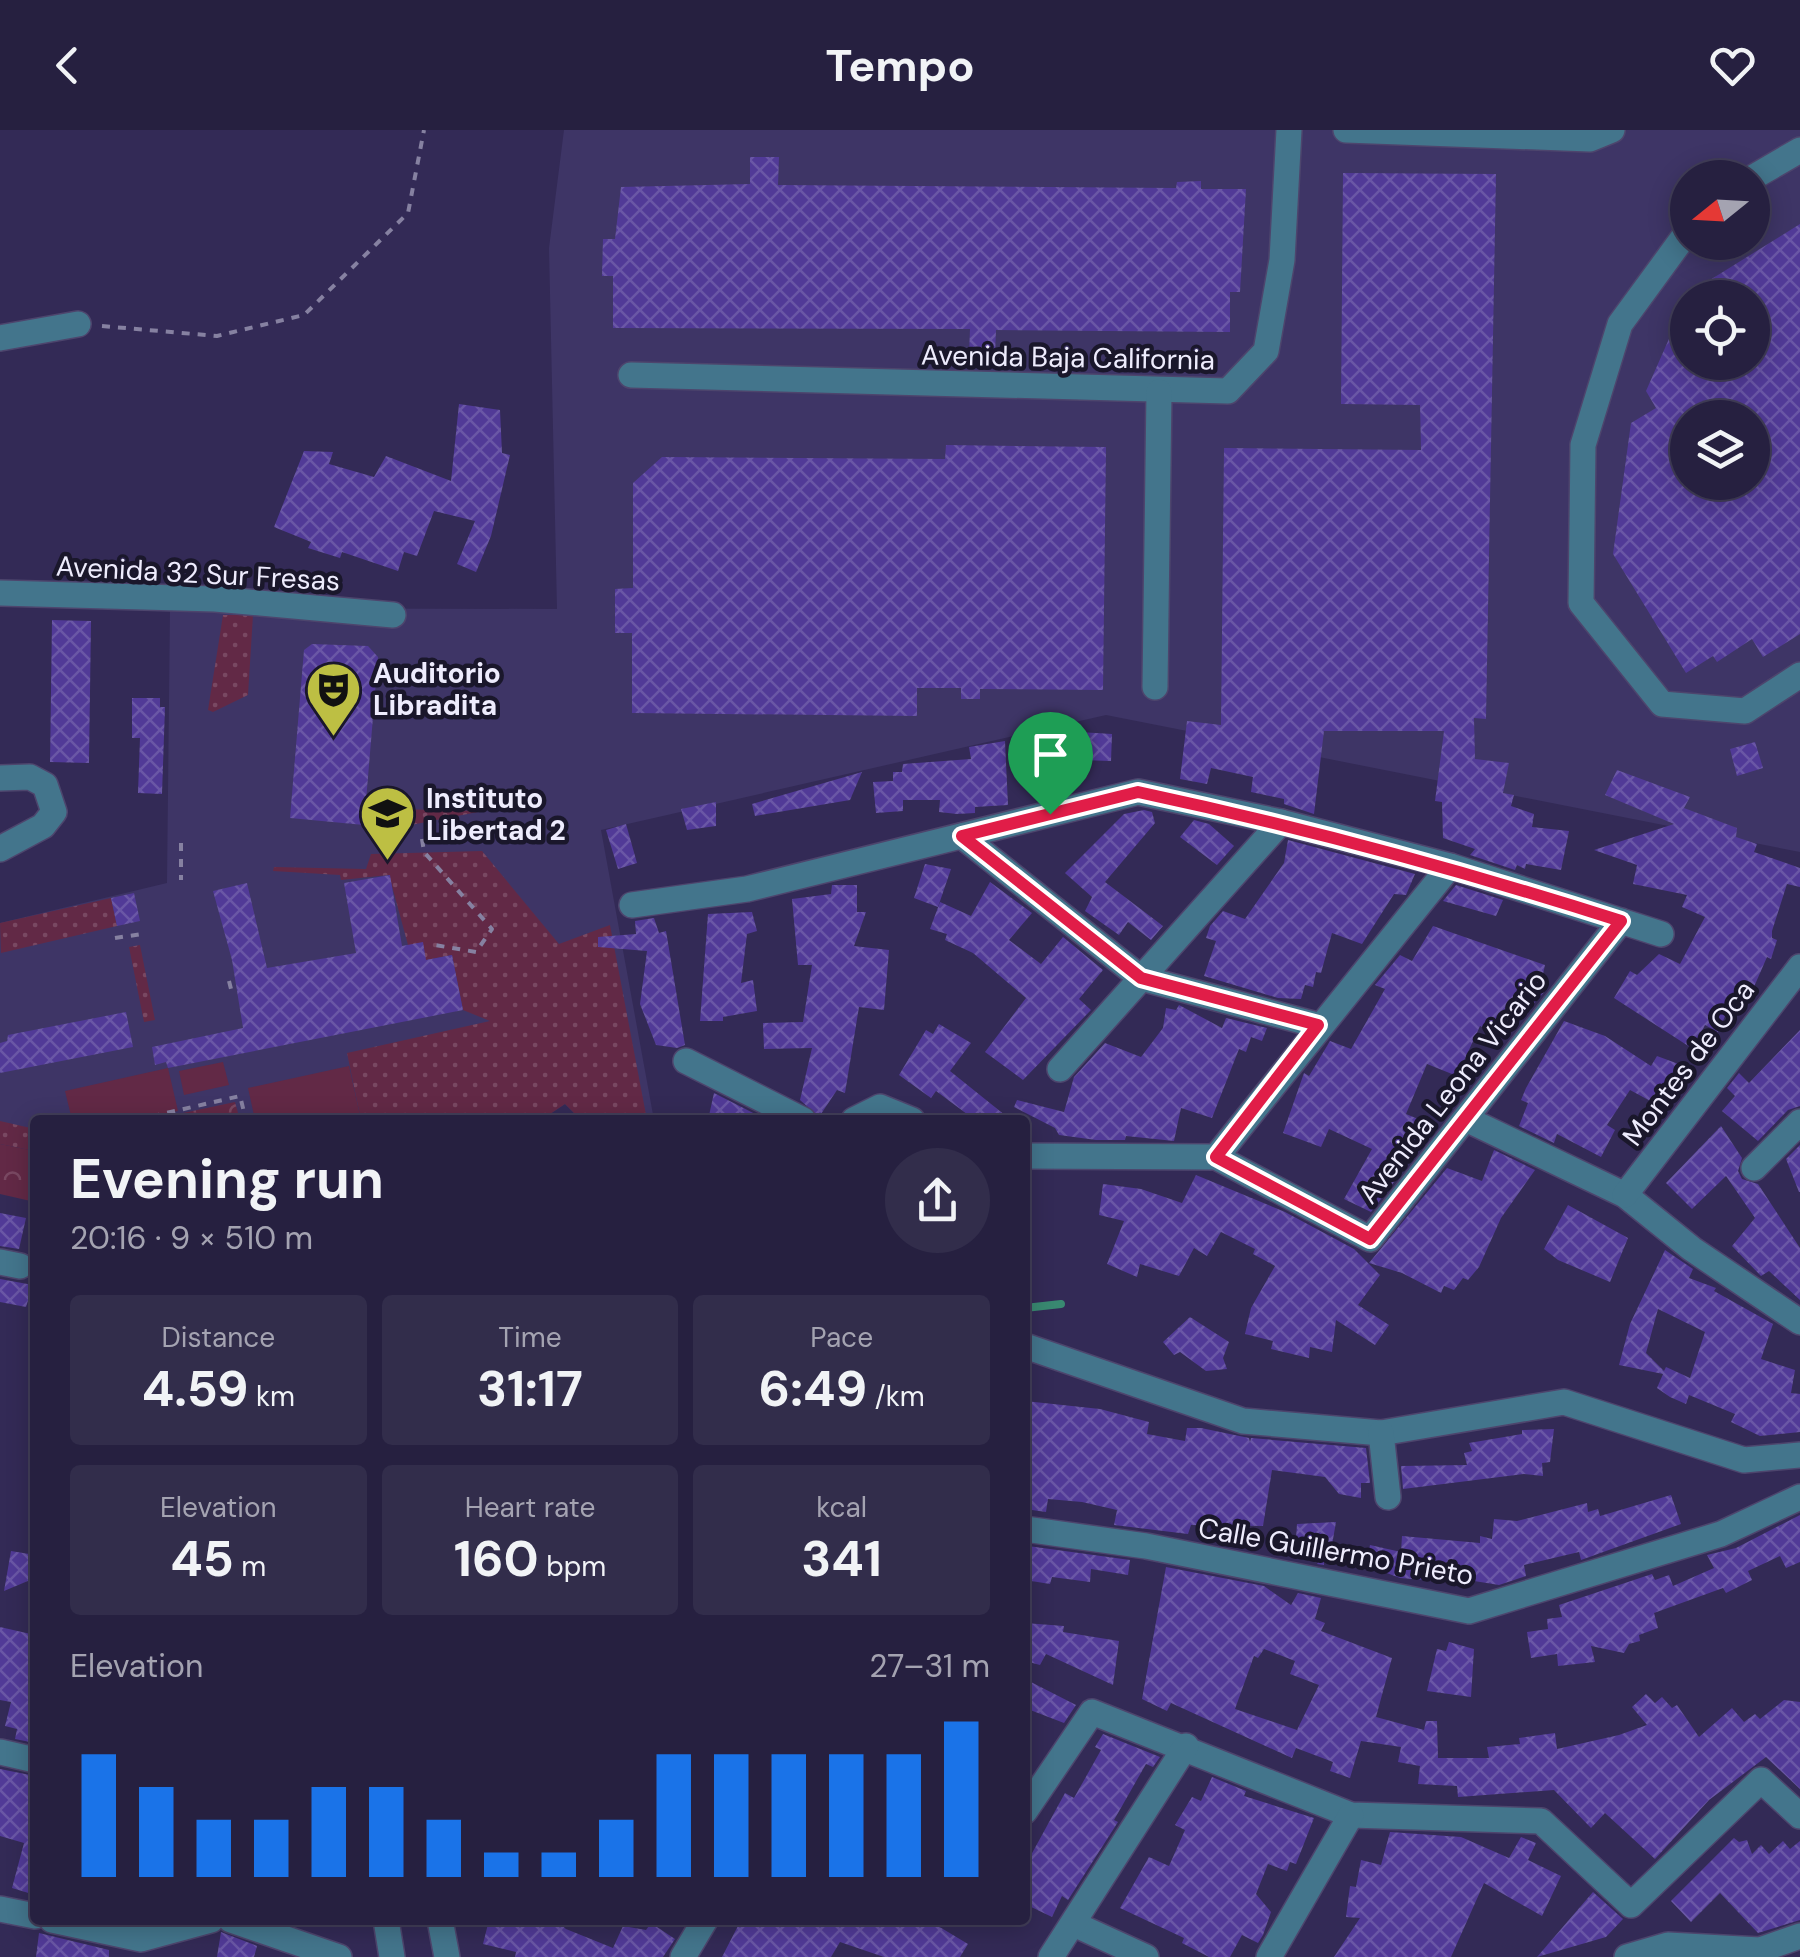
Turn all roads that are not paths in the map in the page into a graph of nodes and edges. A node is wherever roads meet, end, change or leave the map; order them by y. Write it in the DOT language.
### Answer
graph roads {
  1 [pos="1288,130"];
  2 [pos="1346,130"];
  3 [pos="1612,130"];
  4 [pos="1800,150"];
  5 [pos="1770,168"];
  6 [pos="1670,256"];
  7 [pos="78,324"];
  8 [pos="0,338"];
  9 [pos="631,375"];
  10 [pos="1159,392"];
  11 [pos="0,593"];
  12 [pos="393,615"];
  13 [pos="1800,675"];
  14 [pos="1155,687"];
  15 [pos="0,778"];
  16 [pos="1281,822"];
  17 [pos="962,836"];
  18 [pos="0,850"];
  19 [pos="1450,866"];
  20 [pos="632,905"];
  21 [pos="1621,921"];
  22 [pos="1661,934"];
  23 [pos="1800,967"];
  24 [pos="1141,978"];
  25 [pos="1789,1001"];
  26 [pos="1318,1025"];
  27 [pos="686,1061"];
  28 [pos="1060,1070"];
  29 [pos="793,1115"];
  30 [pos="864,1115"];
  31 [pos="900,1115"];
  32 [pos="1466,1119"];
  33 [pos="1800,1122"];
  34 [pos="1030,1156"];
  35 [pos="1216,1157"];
  36 [pos="1754,1168"];
  37 [pos="1625,1195"];
  38 [pos="1800,1322"];
  39 [pos="1030,1348"];
  40 [pos="1381,1433"];
  41 [pos="1800,1455"];
  42 [pos="1800,1497"];
  43 [pos="1388,1498"];
  44 [pos="1030,1531"];
  45 [pos="1186,1746"];
  46 [pos="0,1752"];
  47 [pos="30,1759"];
  48 [pos="1030,1800"];
  49 [pos="1351,1816"];
  50 [pos="1800,1816"];
  51 [pos="0,1909"];
  52 [pos="30,1915"];
  53 [pos="1076,1924"];
  54 [pos="74,1925"];
  55 [pos="194,1925"];
  56 [pos="246,1925"];
  57 [pos="387,1925"];
  58 [pos="441,1925"];
  59 [pos="702,1925"];
  60 [pos="1800,1936"];
  61 [pos="340,1957"];
  62 [pos="392,1957"];
  63 [pos="447,1957"];
  64 [pos="683,1957"];
  65 [pos="1051,1957"];
  66 [pos="1146,1957"];
  67 [pos="1269,1957"];
  68 [pos="1627,1957"];
  1 -- 10 [label="street, Avenida Baja California"];
  2 -- 3 [label="street"];
  4 -- 5 [label="street"];
  6 -- 13 [label="street"];
  7 -- 8 [label="street"];
  9 -- 10 [label="street, Avenida Baja California"];
  10 -- 14 [label="street"];
  11 -- 12 [label="street, Avenida 32 Sur Fresas"];
  15 -- 18 [label="street"];
  16 -- 17 [label="street"];
  16 -- 19 [label="street"];
  16 -- 24 [label="street"];
  17 -- 20 [label="street"];
  17 -- 24 [label="street"];
  19 -- 21 [label="street"];
  19 -- 26 [label="street"];
  21 -- 22 [label="street"];
  21 -- 32 [label="street, Avenida Leona Vicario"];
  23 -- 25 [label="street, Montes de Oca"];
  24 -- 26 [label="street"];
  24 -- 28 [label="street"];
  25 -- 37 [label="street, Montes de Oca"];
  26 -- 35 [label="street"];
  27 -- 29 [label="street"];
  30 -- 31 [label="street"];
  32 -- 35 [label="street, Avenida Leona Vicario"];
  32 -- 37 [label="street"];
  33 -- 36 [label="street"];
  34 -- 35 [label="street, Avenida Leona Vicario"];
  37 -- 38 [label="street"];
  39 -- 40 [label="street"];
  40 -- 41 [label="street"];
  40 -- 43 [label="street"];
  42 -- 44 [label="street, Calle Guillermo Prieto"];
  45 -- 48 [label="street"];
  45 -- 49 [label="street"];
  45 -- 53 [label="street"];
  46 -- 47 [label="street"];
  49 -- 50 [label="street"];
  49 -- 67 [label="street"];
  51 -- 52 [label="street"];
  53 -- 65 [label="street"];
  53 -- 66 [label="street"];
  54 -- 55 [label="street"];
  56 -- 61 [label="street"];
  57 -- 62 [label="street"];
  58 -- 63 [label="street"];
  59 -- 64 [label="street"];
  60 -- 68 [label="street"];
}
